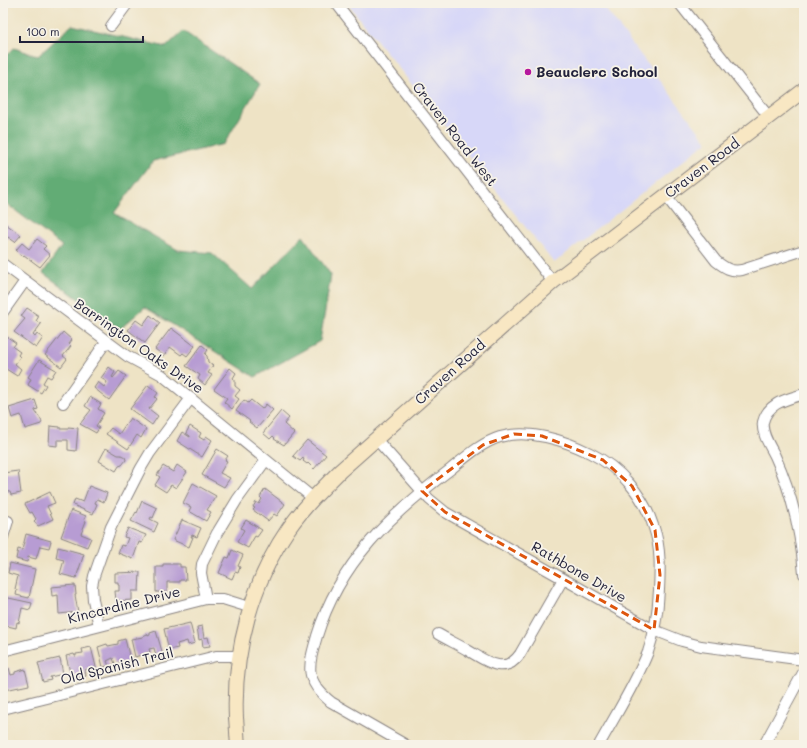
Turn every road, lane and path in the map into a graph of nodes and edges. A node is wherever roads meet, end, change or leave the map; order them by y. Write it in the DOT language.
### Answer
graph roads {
  1 [pos="128,3"];
  2 [pos="336,3"];
  3 [pos="679,3"];
  4 [pos="111,26"];
  5 [pos="804,90"];
  6 [pos="769,117"];
  7 [pos="665,195"];
  8 [pos="804,250"];
  9 [pos="3,264"];
  10 [pos="25,281"];
  11 [pos="553,282"];
  12 [pos="3,312"];
  13 [pos="106,342"];
  14 [pos="804,394"];
  15 [pos="191,398"];
  16 [pos="63,403"];
  17 [pos="376,439"];
  18 [pos="266,460"];
  19 [pos="422,491"];
  20 [pos="313,498"];
  21 [pos="8,521"];
  22 [pos="3,537"];
  23 [pos="804,574"];
  24 [pos="563,579"];
  25 [pos="206,599"];
  26 [pos="252,608"];
  27 [pos="100,626"];
  28 [pos="654,630"];
  29 [pos="438,634"];
  30 [pos="3,651"];
  31 [pos="239,656"];
  32 [pos="804,660"];
  33 [pos="804,671"];
  34 [pos="3,709"];
  35 [pos="238,745"];
  36 [pos="406,745"];
  37 [pos="599,745"];
  38 [pos="764,745"];
  1 -- 4 [label="street"];
  2 -- 11 [label="street, Craven Road West"];
  3 -- 6 [label="street"];
  5 -- 6 [label="street, Craven Road"];
  6 -- 7 [label="street, Craven Road"];
  7 -- 8 [label="street"];
  7 -- 11 [label="street, Craven Road"];
  9 -- 10 [label="street, Barrington Oaks Drive"];
  10 -- 12 [label="street"];
  10 -- 13 [label="street, Barrington Oaks Drive"];
  11 -- 17 [label="street, Craven Road"];
  13 -- 15 [label="street, Barrington Oaks Drive"];
  13 -- 16 [label="street"];
  14 -- 23 [label="street"];
  15 -- 18 [label="street, Barrington Oaks Drive"];
  15 -- 27 [label="street"];
  17 -- 19 [label="street, Rathbone Drive"];
  17 -- 20 [label="street, Craven Road"];
  18 -- 20 [label="street, Barrington Oaks Drive"];
  18 -- 25 [label="street"];
  19 -- 24 [label="street, Rathbone Drive"];
  19 -- 28 [label="street"];
  19 -- 36 [label="street"];
  20 -- 26 [label="street, Craven Road"];
  21 -- 22 [label="street"];
  24 -- 28 [label="street, Rathbone Drive"];
  24 -- 29 [label="street"];
  25 -- 26 [label="street, Kincardine Drive"];
  25 -- 27 [label="street, Kincardine Drive"];
  26 -- 31 [label="street, Craven Road"];
  27 -- 30 [label="street, Kincardine Drive"];
  28 -- 32 [label="street, Rathbone Drive"];
  28 -- 37 [label="street"];
  31 -- 34 [label="street, Old Spanish Trail"];
  31 -- 35 [label="street, Craven Road"];
  33 -- 38 [label="street"];
}
